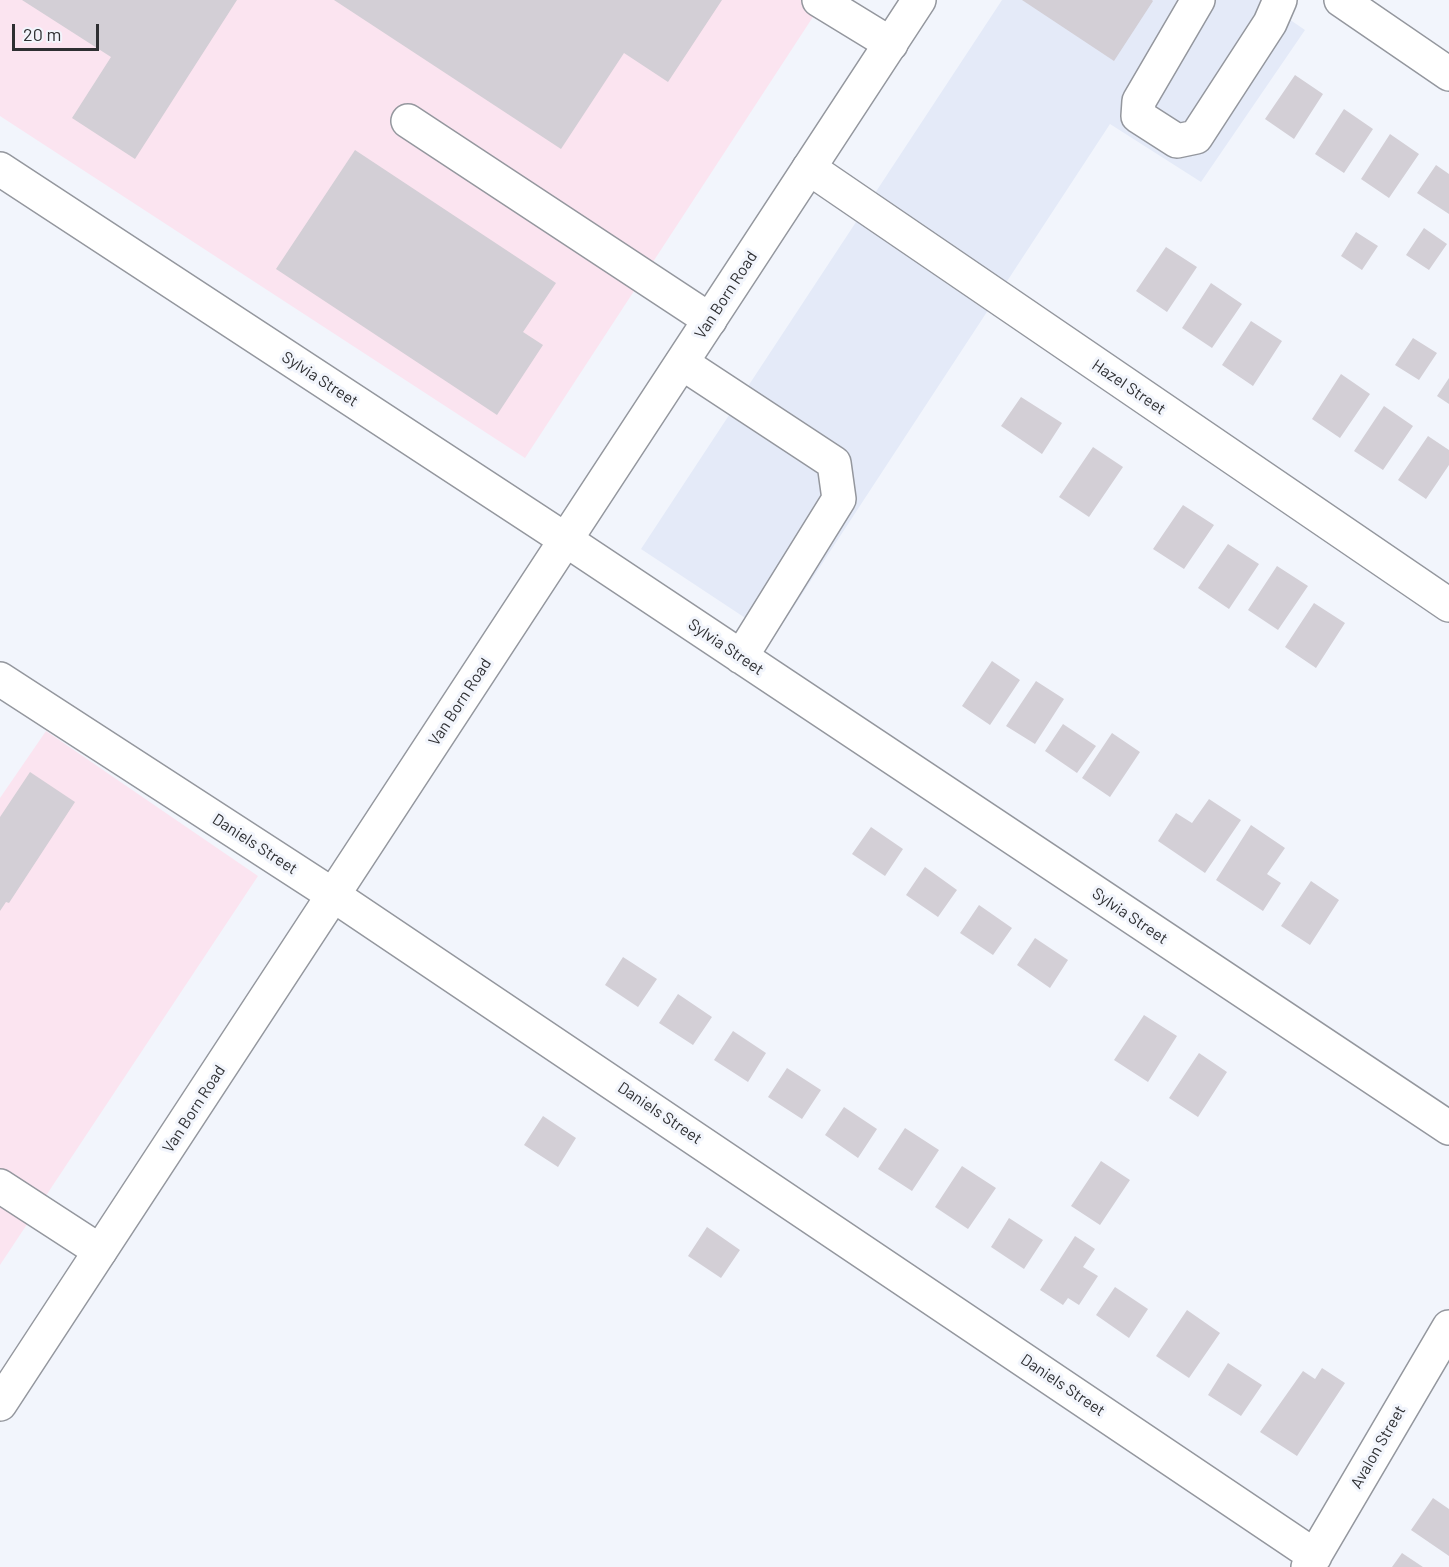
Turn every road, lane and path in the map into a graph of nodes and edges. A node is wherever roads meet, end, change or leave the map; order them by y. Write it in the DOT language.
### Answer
graph roads {
  1 [pos="819,0"];
  2 [pos="920,0"];
  3 [pos="1198,0"];
  4 [pos="1280,0"];
  5 [pos="1341,0"];
  6 [pos="891,44"];
  7 [pos="1449,74"];
  8 [pos="408,122"];
  9 [pos="809,168"];
  10 [pos="0,169"];
  11 [pos="710,320"];
  12 [pos="681,363"];
  13 [pos="566,540"];
  14 [pos="1449,605"];
  15 [pos="741,657"];
  16 [pos="0,679"];
  17 [pos="333,895"];
  18 [pos="1449,1128"];
  19 [pos="0,1186"];
  20 [pos="100,1251"];
  21 [pos="1449,1327"];
  22 [pos="0,1404"];
  23 [pos="1311,1561"];
  1 -- 6 [label="street"];
  2 -- 6 [label="street, Van Born Road"];
  3 -- 4 [label="street"];
  5 -- 7 [label="street"];
  6 -- 9 [label="street, Van Born Road"];
  8 -- 11 [label="street"];
  9 -- 11 [label="street, Van Born Road"];
  9 -- 14 [label="street, Hazel Street"];
  10 -- 13 [label="street, Sylvia Street"];
  11 -- 12 [label="street, Van Born Road"];
  12 -- 13 [label="street, Van Born Road"];
  12 -- 15 [label="street"];
  13 -- 15 [label="street, Sylvia Street"];
  13 -- 17 [label="street, Van Born Road"];
  15 -- 18 [label="street, Sylvia Street"];
  16 -- 17 [label="street, Daniels Street"];
  17 -- 20 [label="street, Van Born Road"];
  17 -- 23 [label="street, Daniels Street"];
  19 -- 20 [label="street"];
  20 -- 22 [label="street, Van Born Road"];
  21 -- 23 [label="street, Avalon Street"];
}
